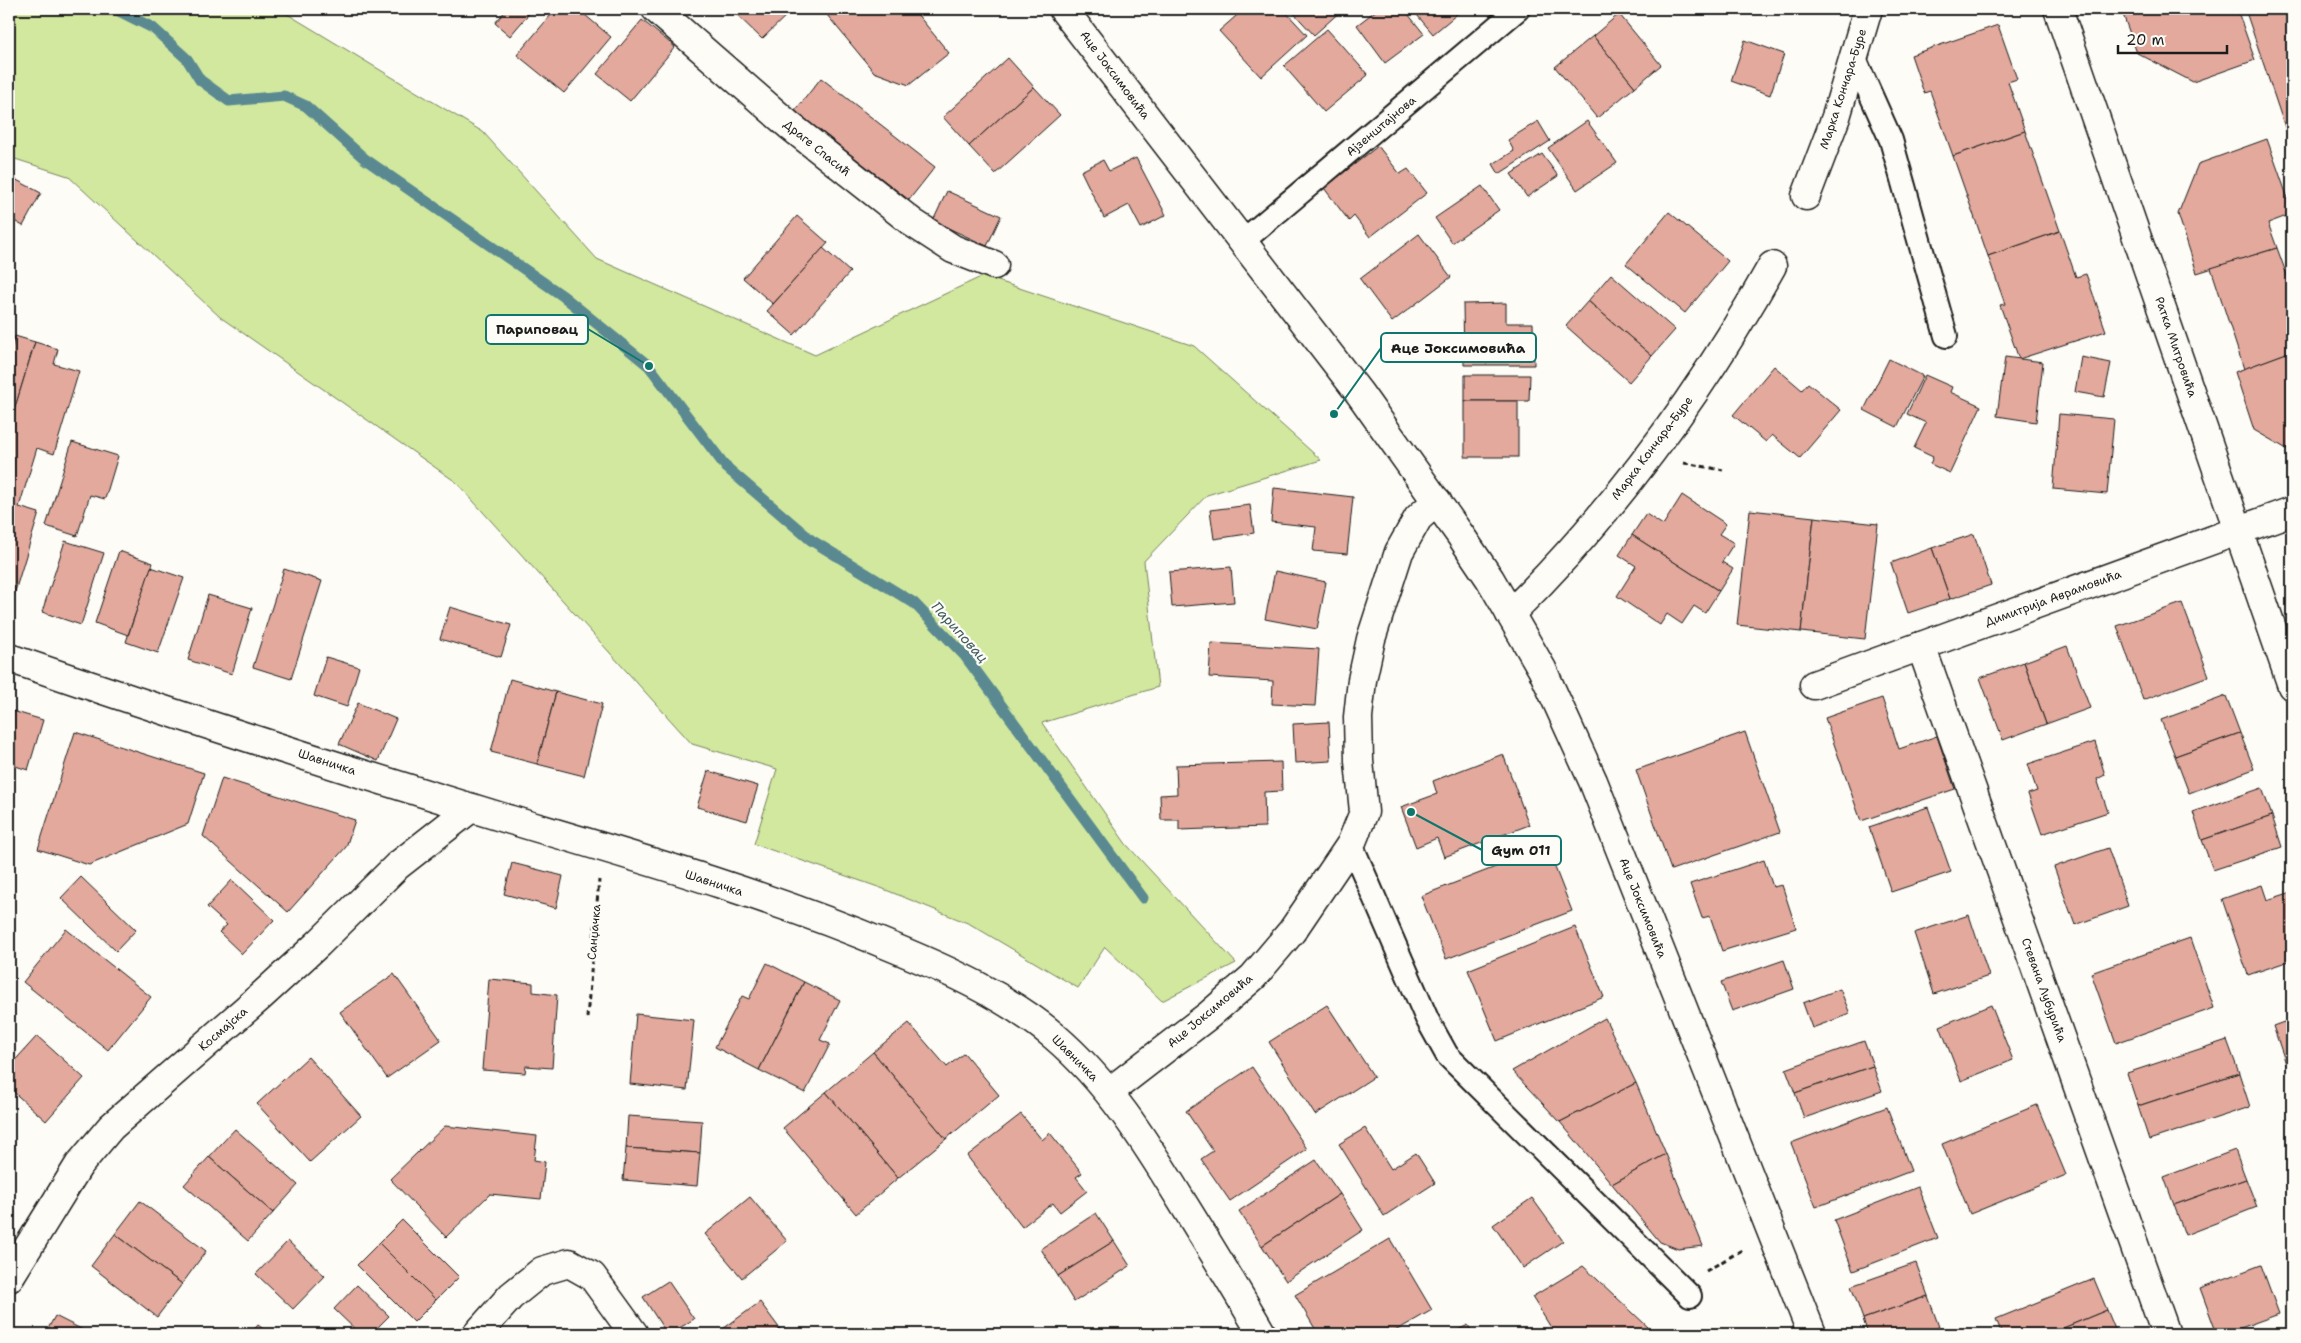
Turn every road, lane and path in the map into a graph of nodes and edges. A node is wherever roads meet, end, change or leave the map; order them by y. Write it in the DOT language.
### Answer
graph roads {
  1 [pos="656,9"];
  2 [pos="1063,9"];
  3 [pos="1518,9"];
  4 [pos="1868,9"];
  5 [pos="2058,9"];
  6 [pos="1854,57"];
  7 [pos="1806,196"];
  8 [pos="1243,241"];
  9 [pos="994,265"];
  10 [pos="1772,266"];
  11 [pos="1946,336"];
  12 [pos="1437,501"];
  13 [pos="2292,511"];
  14 [pos="2238,530"];
  15 [pos="1510,614"];
  16 [pos="1921,646"];
  17 [pos="9,658"];
  18 [pos="1814,685"];
  19 [pos="2292,686"];
  20 [pos="471,808"];
  21 [pos="1352,844"];
  22 [pos="602,847"];
  23 [pos="587,1018"];
  24 [pos="1109,1092"];
  25 [pos="1742,1250"];
  26 [pos="9,1278"];
  27 [pos="1685,1291"];
  28 [pos="477,1334"];
  29 [pos="634,1334"];
  30 [pos="1262,1334"];
  31 [pos="1812,1334"];
  32 [pos="2166,1334"];
  1 -- 9 [label="street, Драге Спасић"];
  2 -- 8 [label="street, Аце Јоксимовића"];
  3 -- 8 [label="lane, Ајзенштајнова"];
  4 -- 6 [label="street, Марка Кончара-Буре"];
  5 -- 14 [label="street, Ратка Митровића"];
  6 -- 7 [label="street, Марка Кончара-Буре"];
  6 -- 11 [label="lane"];
  8 -- 12 [label="street, Аце Јоксимовића"];
  10 -- 15 [label="street, Марка Кончара-Буре"];
  12 -- 15 [label="street, Аце Јоксимовића"];
  12 -- 21 [label="street, Аце Јоксимовића"];
  13 -- 14 [label="street, Димитрија Аврамовића"];
  14 -- 16 [label="street, Димитрија Аврамовића"];
  14 -- 19 [label="street, Ратка Митровића"];
  15 -- 31 [label="street, Аце Јоксимовића"];
  16 -- 18 [label="street, Димитрија Аврамовића"];
  16 -- 32 [label="street, Стевана Лубурића"];
  17 -- 20 [label="street, Шавничка"];
  20 -- 22 [label="street, Шавничка"];
  20 -- 26 [label="street, Космајска"];
  21 -- 24 [label="street, Аце Јоксимовића"];
  21 -- 27 [label="lane"];
  22 -- 23 [label="path, Санџачка"];
  22 -- 24 [label="street, Шавничка"];
  24 -- 30 [label="street, Шавничка"];
  25 -- 27 [label="path"];
  28 -- 29 [label="street"];
}
